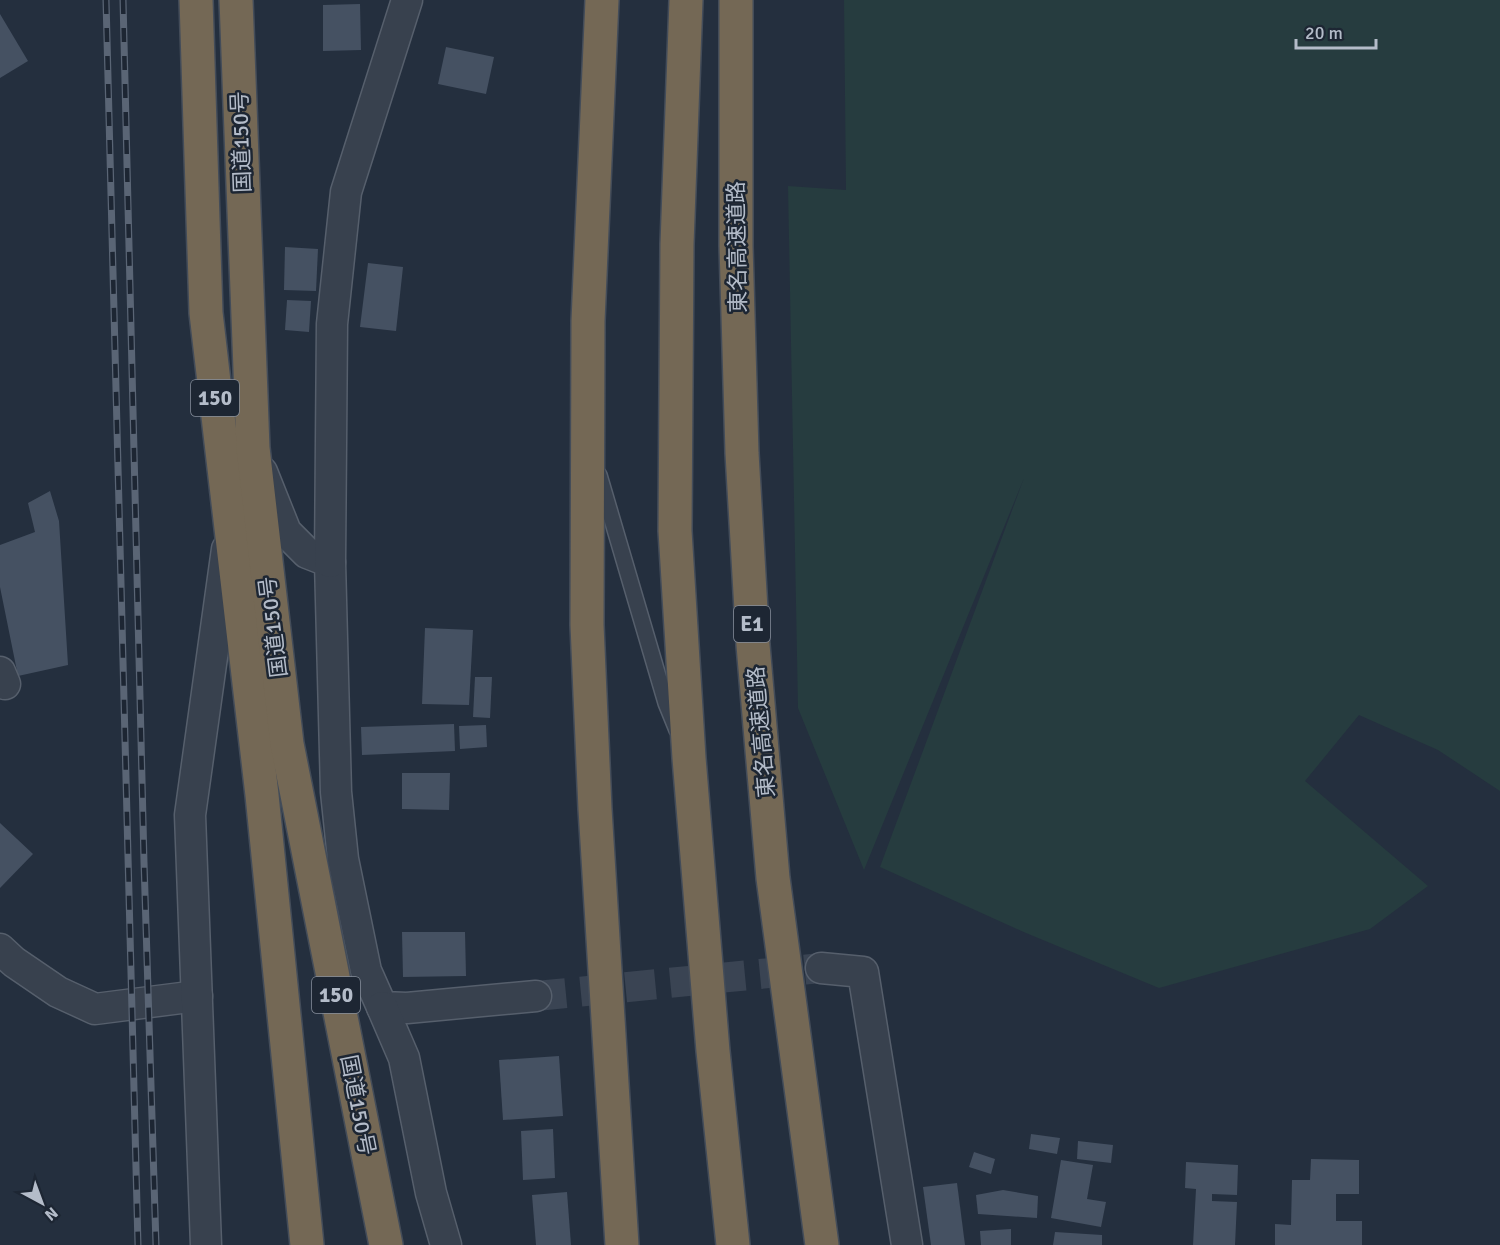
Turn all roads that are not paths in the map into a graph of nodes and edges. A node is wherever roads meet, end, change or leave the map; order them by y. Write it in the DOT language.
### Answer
graph roads {
  1 [pos="196,0"];
  2 [pos="236,0"];
  3 [pos="407,0"];
  4 [pos="602,0"];
  5 [pos="686,0"];
  6 [pos="736,0"];
  7 [pos="588,438"];
  8 [pos="253,448"];
  9 [pos="230,526"];
  10 [pos="330,562"];
  11 [pos="689,758"];
  12 [pos="0,949"];
  13 [pos="821,968"];
  14 [pos="197,996"];
  15 [pos="536,996"];
  16 [pos="382,1007"];
  17 [pos="206,1245"];
  18 [pos="307,1245"];
  19 [pos="386,1245"];
  20 [pos="446,1245"];
  21 [pos="622,1245"];
  22 [pos="733,1245"];
  23 [pos="822,1245"];
  24 [pos="907,1245"];
  1 -- 9 [label="highway, 国道150号 / 150"];
  2 -- 8 [label="highway, 国道150号 / 150"];
  3 -- 10 [label="street"];
  4 -- 7 [label="highway"];
  5 -- 11 [label="highway"];
  6 -- 23 [label="highway, 東名高速道路 / E1"];
  7 -- 11 [label="lane"];
  7 -- 21 [label="highway"];
  8 -- 10 [label="street"];
  8 -- 19 [label="highway, 国道150号 / 150"];
  9 -- 14 [label="street"];
  9 -- 18 [label="highway, 国道150号 / 150"];
  10 -- 16 [label="street"];
  11 -- 22 [label="highway"];
  12 -- 14 [label="street"];
  13 -- 24 [label="street"];
  14 -- 17 [label="street"];
  15 -- 16 [label="street"];
  16 -- 20 [label="street"];
}
